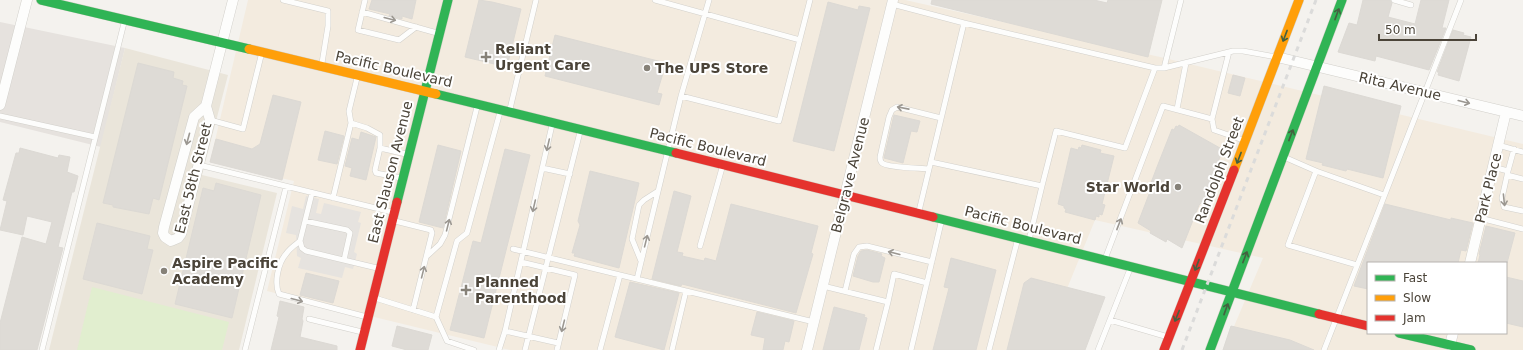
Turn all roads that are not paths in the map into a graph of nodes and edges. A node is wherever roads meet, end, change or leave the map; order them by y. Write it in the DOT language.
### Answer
graph roads {
  1 [pos="27,0"];
  2 [pos="41,0"];
  3 [pos="233,0"];
  4 [pos="284,0"];
  5 [pos="365,0"];
  6 [pos="448,0"];
  7 [pos="536,0"];
  8 [pos="655,0"];
  9 [pos="709,0"];
  10 [pos="810,0"];
  11 [pos="1181,0"];
  12 [pos="1299,0"];
  13 [pos="1342,0"];
  14 [pos="1394,0"];
  15 [pos="1461,0"];
  16 [pos="893,2"];
  17 [pos="1411,5"];
  18 [pos="362,12"];
  19 [pos="705,13"];
  20 [pos="125,20"];
  21 [pos="964,23"];
  22 [pos="416,28"];
  23 [pos="439,33"];
  24 [pos="800,40"];
  25 [pos="222,43"];
  26 [pos="262,52"];
  27 [pos="1229,52"];
  28 [pos="1277,58"];
  29 [pos="1186,63"];
  30 [pos="321,66"];
  31 [pos="1317,67"];
  32 [pos="1154,68"];
  33 [pos="1164,68"];
  34 [pos="358,74"];
  35 [pos="425,91"];
  36 [pos="1425,92"];
  37 [pos="681,96"];
  38 [pos="478,104"];
  39 [pos="0,105"];
  40 [pos="206,106"];
  41 [pos="1177,109"];
  42 [pos="505,110"];
  43 [pos="1506,112"];
  44 [pos="0,116"];
  45 [pos="1523,116"];
  46 [pos="941,118"];
  47 [pos="1212,118"];
  48 [pos="210,120"];
  49 [pos="553,122"];
  50 [pos="351,123"];
  51 [pos="581,130"];
  52 [pos="96,137"];
  53 [pos="1245,140"];
  54 [pos="1498,145"];
  55 [pos="380,148"];
  56 [pos="1514,149"];
  57 [pos="668,152"];
  58 [pos="1523,152"];
  59 [pos="409,155"];
  60 [pos="1283,156"];
  61 [pos="930,162"];
  62 [pos="199,165"];
  63 [pos="722,165"];
  64 [pos="1493,167"];
  65 [pos="542,168"];
  66 [pos="929,169"];
  67 [pos="1316,171"];
  68 [pos="1507,173"];
  69 [pos="570,174"];
  70 [pos="402,179"];
  71 [pos="1523,179"];
  72 [pos="1042,186"];
  73 [pos="286,187"];
  74 [pos="658,190"];
  75 [pos="312,193"];
  76 [pos="1384,195"];
  77 [pos="845,196"];
  78 [pos="333,198"];
  79 [pos="1523,211"];
  80 [pos="918,214"];
  81 [pos="393,217"];
  82 [pos="1480,218"];
  83 [pos="942,220"];
  84 [pos="305,221"];
  85 [pos="1523,229"];
  86 [pos="1018,239"];
  87 [pos="300,241"];
  88 [pos="1029,241"];
  89 [pos="700,246"];
  90 [pos="513,249"];
  91 [pos="523,251"];
  92 [pos="427,256"];
  93 [pos="549,257"];
  94 [pos="344,260"];
  95 [pos="1105,260"];
  96 [pos="641,261"];
  97 [pos="521,262"];
  98 [pos="932,262"];
  99 [pos="1470,262"];
  100 [pos="1357,265"];
  101 [pos="1131,267"];
  102 [pos="546,268"];
  103 [pos="380,269"];
  104 [pos="620,275"];
  105 [pos="637,279"];
  106 [pos="1191,282"];
  107 [pos="927,283"];
  108 [pos="823,286"];
  109 [pos="686,291"];
  110 [pos="845,292"];
  111 [pos="1232,293"];
  112 [pos="373,297"];
  113 [pos="888,302"];
  114 [pos="413,310"];
  115 [pos="368,317"];
  116 [pos="436,317"];
  117 [pos="1336,318"];
  118 [pos="309,319"];
  119 [pos="1110,320"];
  120 [pos="814,322"];
  121 [pos="1367,326"];
  122 [pos="505,331"];
  123 [pos="364,332"];
  124 [pos="1403,334"];
  125 [pos="1453,334"];
  126 [pos="529,336"];
  127 [pos="1169,337"];
  128 [pos="558,343"];
  129 [pos="1450,345"];
  130 [pos="42,350"];
  131 [pos="245,350"];
  132 [pos="360,350"];
  133 [pos="474,350"];
  134 [pos="499,350"];
  135 [pos="525,350"];
  136 [pos="557,350"];
  137 [pos="600,350"];
  138 [pos="672,350"];
  139 [pos="807,350"];
  140 [pos="876,350"];
  141 [pos="911,350"];
  142 [pos="989,350"];
  143 [pos="1098,350"];
  144 [pos="1164,350"];
  145 [pos="1210,350"];
  146 [pos="1324,350"];
  147 [pos="1471,350"];
  1 -- 39 [label="street"];
  2 -- 20 [label="main road, Pacific Boulevard"];
  3 -- 25 [label="street, East 58th Street"];
  4 -- 30 [label="lane"];
  5 -- 18 [label="lane"];
  6 -- 23 [label="main road, East Slauson Avenue"];
  7 -- 42 [label="lane"];
  8 -- 19 [label="lane"];
  9 -- 19 [label="lane"];
  10 -- 24 [label="lane"];
  11 -- 33 [label="lane"];
  12 -- 28 [label="main road, Randolph Street, one-way"];
  31 -- 13 [label="main road, one-way"];
  14 -- 17 [label="lane"];
  15 -- 36 [label="lane"];
  16 -- 21 [label="lane"];
  16 -- 77 [label="street, Belgrave Avenue"];
  18 -- 22 [label="lane, one-way"];
  18 -- 22 [label="lane"];
  19 -- 24 [label="lane"];
  19 -- 37 [label="lane"];
  20 -- 25 [label="main road, Pacific Boulevard"];
  20 -- 52 [label="lane"];
  21 -- 32 [label="lane"];
  21 -- 46 [label="lane"];
  22 -- 23 [label="lane"];
  23 -- 35 [label="main road, East Slauson Avenue"];
  24 -- 37 [label="lane"];
  25 -- 26 [label="main road, Pacific Boulevard"];
  25 -- 40 [label="street, East 58th Street"];
  26 -- 30 [label="main road, Pacific Boulevard"];
  26 -- 48 [label="lane"];
  27 -- 28 [label="lane"];
  27 -- 29 [label="lane"];
  27 -- 47 [label="lane"];
  28 -- 31 [label="street, Rita Avenue"];
  28 -- 53 [label="main road, Randolph Street"];
  29 -- 33 [label="lane"];
  29 -- 41 [label="lane"];
  30 -- 34 [label="main road, Pacific Boulevard"];
  31 -- 36 [label="street, Rita Avenue"];
  60 -- 31 [label="main road, one-way"];
  32 -- 33 [label="lane"];
  32 -- 72 [label="lane"];
  34 -- 35 [label="main road, Pacific Boulevard"];
  34 -- 50 [label="lane"];
  35 -- 38 [label="main road, Pacific Boulevard"];
  35 -- 59 [label="main road, East Slauson Avenue"];
  36 -- 43 [label="street, Rita Avenue, one-way"];
  36 -- 76 [label="lane"];
  37 -- 57 [label="lane"];
  38 -- 42 [label="main road, Pacific Boulevard"];
  92 -- 38 [label="lane, one-way"];
  40 -- 48 [label="street, East 58th Street"];
  40 -- 62 [label="street, East 58th Street, one-way"];
  41 -- 47 [label="lane"];
  95 -- 41 [label="lane, one-way"];
  42 -- 49 [label="main road, Pacific Boulevard"];
  42 -- 116 [label="lane"];
  43 -- 45 [label="street, Rita Avenue"];
  43 -- 54 [label="street, Park Place"];
  44 -- 52 [label="lane"];
  46 -- 61 [label="lane"];
  46 -- 66 [label="lane, one-way"];
  47 -- 53 [label="lane"];
  48 -- 62 [label="street, East 58th Street"];
  49 -- 51 [label="main road, Pacific Boulevard"];
  49 -- 65 [label="lane, one-way"];
  50 -- 55 [label="lane"];
  50 -- 78 [label="lane"];
  51 -- 57 [label="main road, Pacific Boulevard"];
  51 -- 69 [label="lane"];
  52 -- 130 [label="lane"];
  53 -- 106 [label="main road, Randolph Street, one-way"];
  54 -- 56 [label="lane"];
  54 -- 64 [label="street, Park Place"];
  55 -- 59 [label="lane"];
  55 -- 70 [label="lane"];
  56 -- 58 [label="lane"];
  56 -- 68 [label="lane"];
  57 -- 63 [label="main road, Pacific Boulevard"];
  57 -- 74 [label="lane"];
  59 -- 70 [label="main road, East Slauson Avenue"];
  60 -- 67 [label="lane"];
  111 -- 60 [label="main road, one-way"];
  61 -- 66 [label="lane"];
  61 -- 72 [label="lane"];
  62 -- 73 [label="lane"];
  63 -- 77 [label="main road, Pacific Boulevard"];
  63 -- 89 [label="lane"];
  64 -- 68 [label="lane"];
  64 -- 82 [label="street, Park Place"];
  65 -- 69 [label="lane"];
  65 -- 91 [label="lane, one-way"];
  66 -- 80 [label="lane"];
  67 -- 76 [label="lane"];
  67 -- 100 [label="lane"];
  68 -- 71 [label="lane"];
  68 -- 79 [label="lane, one-way"];
  69 -- 93 [label="lane"];
  70 -- 81 [label="main road, East Slauson Avenue"];
  72 -- 88 [label="lane"];
  73 -- 75 [label="lane"];
  73 -- 131 [label="lane"];
  96 -- 74 [label="lane, one-way"];
  74 -- 96 [label="lane"];
  75 -- 78 [label="lane"];
  75 -- 84 [label="lane"];
  76 -- 100 [label="lane"];
  77 -- 80 [label="main road, Pacific Boulevard"];
  77 -- 108 [label="street, Belgrave Avenue"];
  78 -- 81 [label="lane"];
  80 -- 83 [label="main road, Pacific Boulevard"];
  81 -- 92 [label="lane"];
  81 -- 103 [label="main road, East Slauson Avenue"];
  82 -- 85 [label="lane"];
  82 -- 99 [label="street, Park Place"];
  83 -- 86 [label="main road, Pacific Boulevard"];
  83 -- 98 [label="lane"];
  84 -- 87 [label="lane"];
  84 -- 94 [label="lane"];
  86 -- 88 [label="main road, Pacific Boulevard"];
  86 -- 142 [label="lane"];
  87 -- 94 [label="lane"];
  87 -- 115 [label="lane, one-way"];
  88 -- 95 [label="main road, Pacific Boulevard"];
  90 -- 91 [label="lane"];
  91 -- 93 [label="lane"];
  91 -- 97 [label="lane"];
  114 -- 92 [label="lane, one-way"];
  93 -- 102 [label="lane"];
  93 -- 104 [label="lane"];
  94 -- 103 [label="lane"];
  95 -- 101 [label="main road, Pacific Boulevard"];
  96 -- 105 [label="lane"];
  97 -- 102 [label="lane"];
  97 -- 122 [label="lane"];
  98 -- 107 [label="lane"];
  98 -- 110 [label="lane, one-way"];
  100 -- 117 [label="lane"];
  101 -- 106 [label="main road, Pacific Boulevard"];
  101 -- 119 [label="lane"];
  102 -- 126 [label="lane"];
  102 -- 128 [label="lane, one-way"];
  103 -- 112 [label="main road, East Slauson Avenue"];
  104 -- 105 [label="lane"];
  104 -- 137 [label="lane"];
  105 -- 109 [label="lane"];
  106 -- 111 [label="main road, Pacific Boulevard"];
  106 -- 127 [label="main road, Randolph Street, one-way"];
  107 -- 113 [label="lane"];
  107 -- 141 [label="lane"];
  108 -- 110 [label="lane"];
  108 -- 120 [label="street, Belgrave Avenue"];
  109 -- 120 [label="lane"];
  109 -- 138 [label="lane"];
  110 -- 113 [label="lane"];
  111 -- 117 [label="main road, Pacific Boulevard"];
  145 -- 111 [label="main road, one-way"];
  112 -- 114 [label="lane"];
  112 -- 115 [label="main road, East Slauson Avenue"];
  113 -- 140 [label="lane"];
  114 -- 116 [label="lane"];
  115 -- 123 [label="main road, East Slauson Avenue"];
  116 -- 133 [label="lane"];
  117 -- 121 [label="main road, Pacific Boulevard"];
  117 -- 146 [label="lane"];
  118 -- 123 [label="lane"];
  119 -- 127 [label="lane"];
  119 -- 143 [label="lane"];
  120 -- 139 [label="street, Belgrave Avenue"];
  122 -- 126 [label="lane"];
  122 -- 134 [label="lane"];
  123 -- 132 [label="main road, East Slauson Avenue"];
  124 -- 129 [label="main road"];
  125 -- 129 [label="street"];
  126 -- 128 [label="lane"];
  126 -- 135 [label="lane"];
  127 -- 144 [label="main road, Randolph Street"];
  128 -- 136 [label="lane"];
  129 -- 147 [label="main road"];
}
